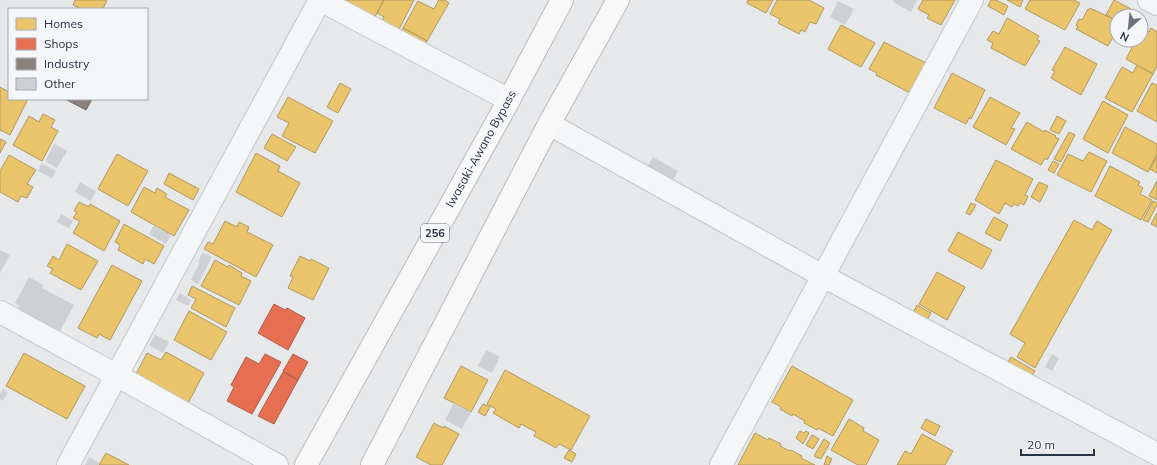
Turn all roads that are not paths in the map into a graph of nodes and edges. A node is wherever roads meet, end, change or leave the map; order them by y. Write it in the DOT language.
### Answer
graph roads {
  1 [pos="562,0"];
  2 [pos="618,0"];
  3 [pos="972,0"];
  4 [pos="1149,0"];
  5 [pos="1157,4"];
  6 [pos="509,100"];
  7 [pos="548,124"];
  8 [pos="823,276"];
  9 [pos="0,312"];
  10 [pos="116,375"];
  11 [pos="1157,454"];
  12 [pos="68,465"];
  13 [pos="277,465"];
  14 [pos="306,465"];
  15 [pos="372,465"];
  16 [pos="721,465"];
  1 -- 6 [label="highway, Iwasaki-Awano Bypass / 256"];
  2 -- 7 [label="highway"];
  3 -- 8 [label="street"];
  4 -- 5 [label="street"];
  6 -- 10 [label="street"];
  6 -- 14 [label="highway, Iwasaki-Awano Bypass / 256"];
  7 -- 8 [label="street"];
  7 -- 15 [label="highway"];
  8 -- 11 [label="street"];
  8 -- 16 [label="street"];
  9 -- 10 [label="street"];
  10 -- 12 [label="street"];
  10 -- 13 [label="street"];
}
